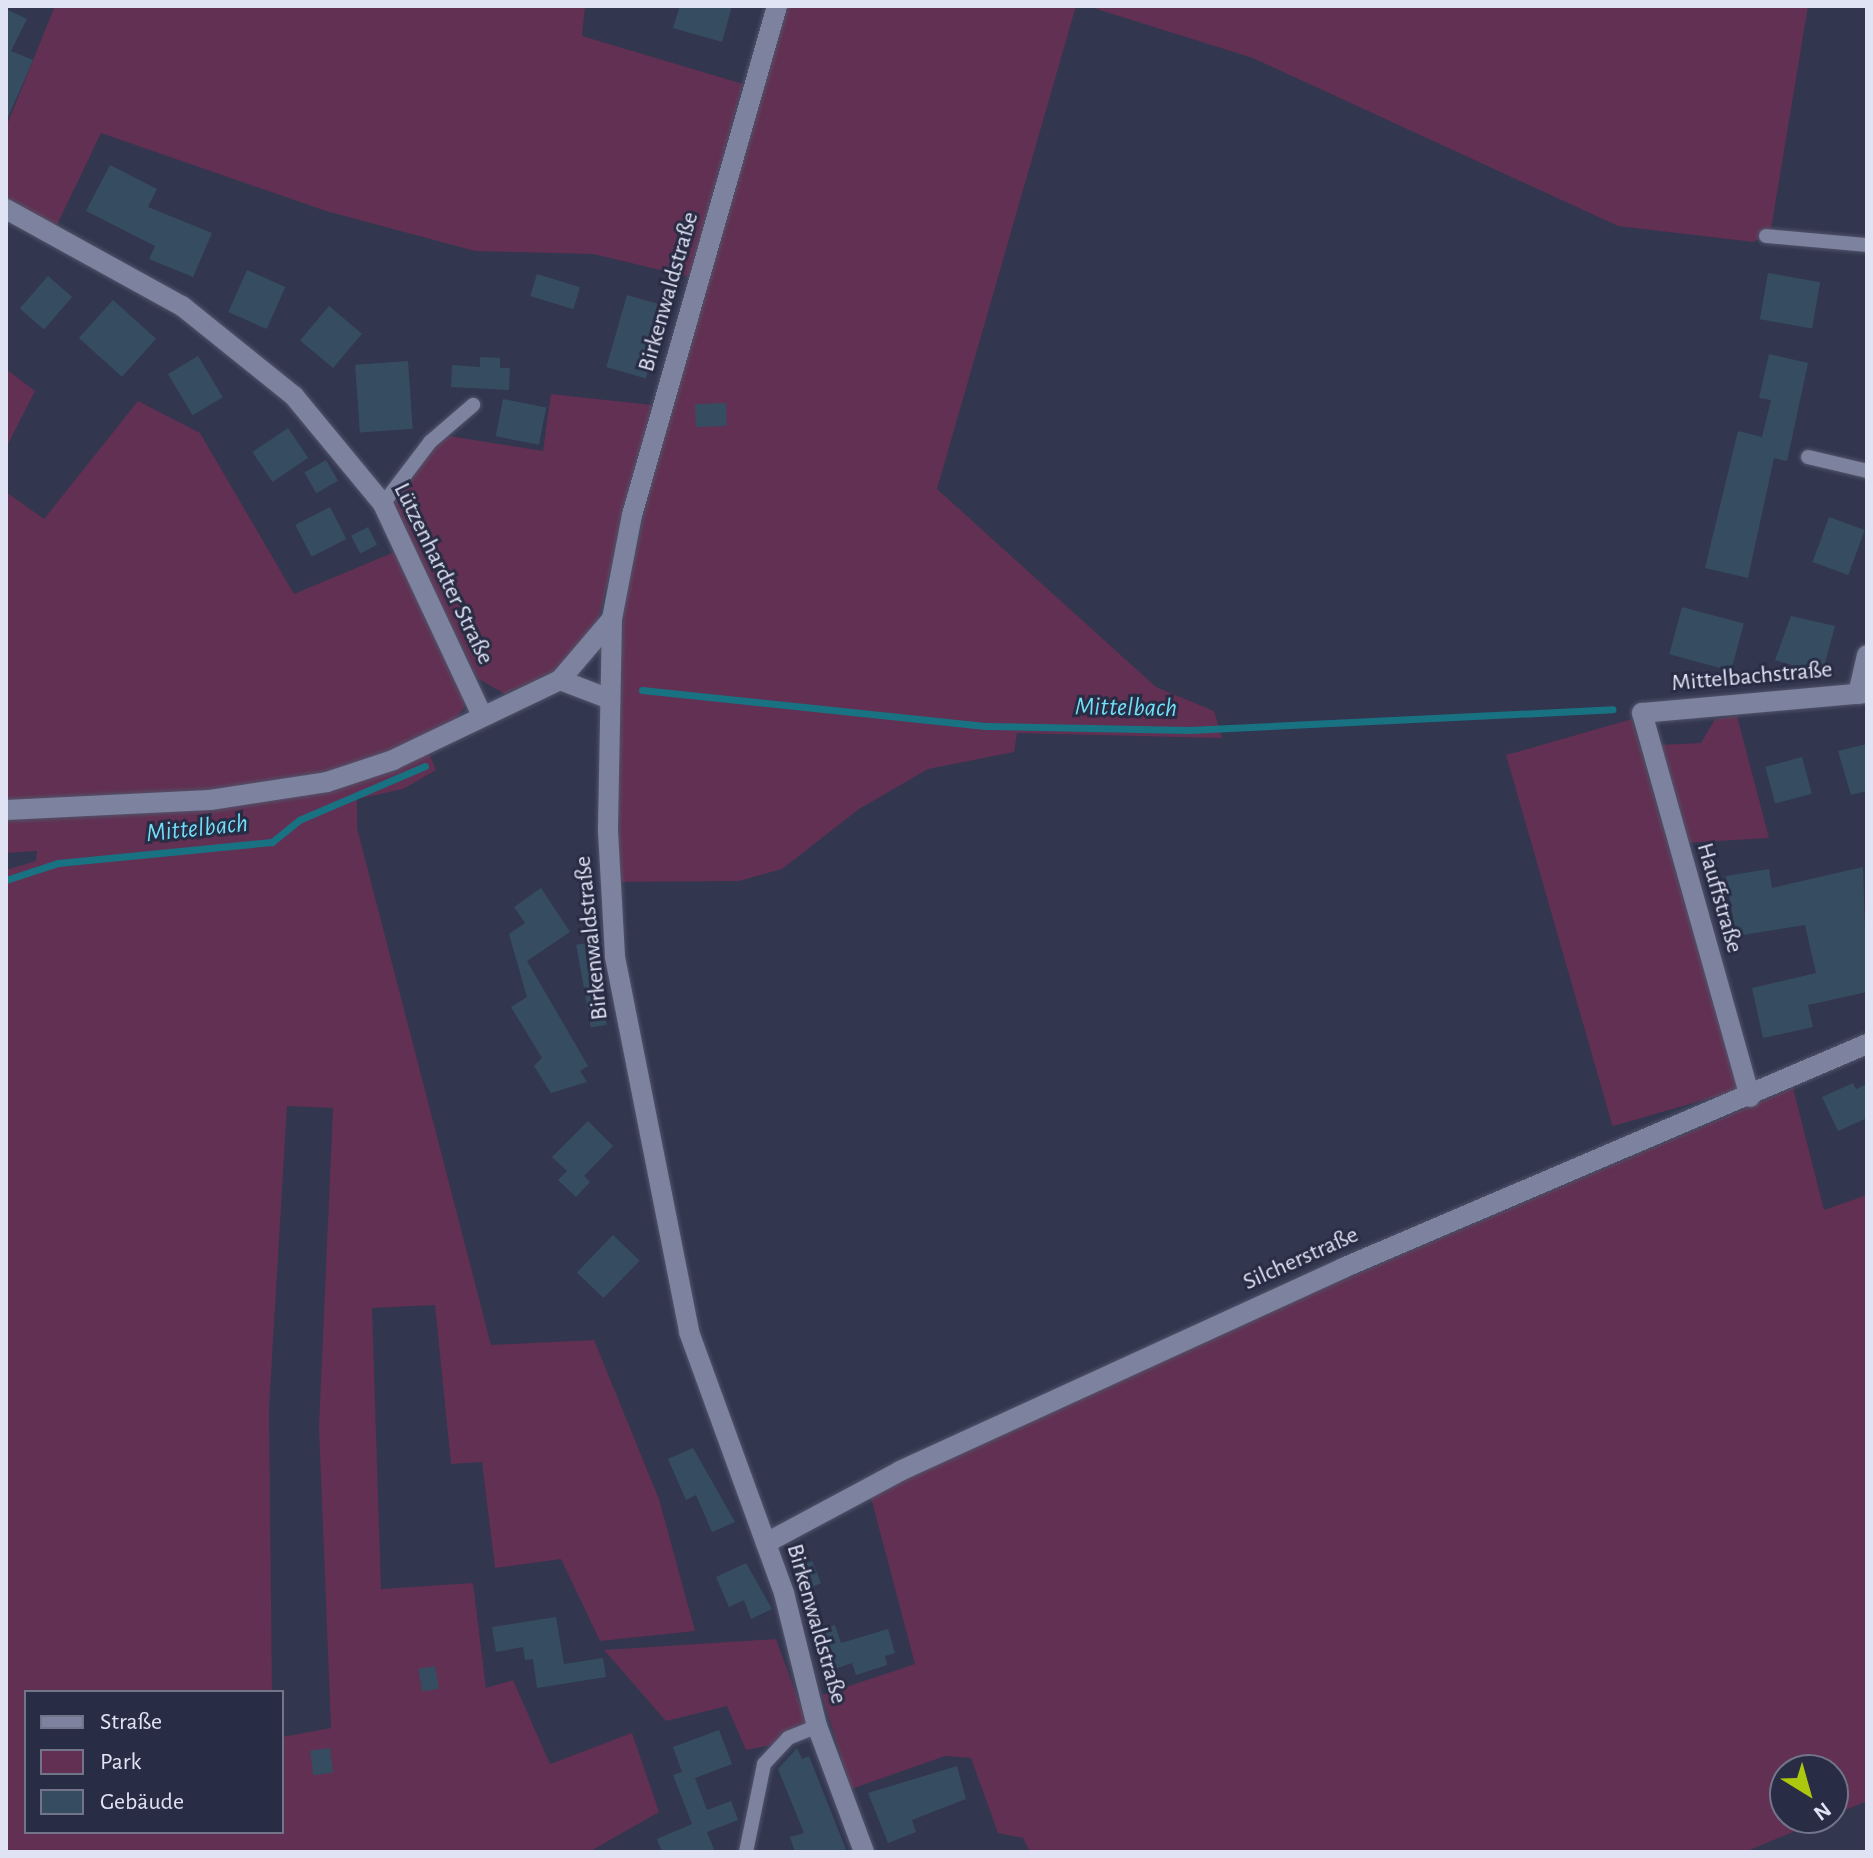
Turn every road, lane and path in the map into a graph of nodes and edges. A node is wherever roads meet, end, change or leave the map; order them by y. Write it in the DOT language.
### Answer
graph roads {
  1 [pos="777,6"];
  2 [pos="6,209"];
  3 [pos="1766,236"];
  4 [pos="1867,245"];
  5 [pos="473,405"];
  6 [pos="1808,457"];
  7 [pos="1867,471"];
  8 [pos="383,504"];
  9 [pos="612,619"];
  10 [pos="1867,655"];
  11 [pos="560,680"];
  12 [pos="1863,693"];
  13 [pos="607,698"];
  14 [pos="481,713"];
  15 [pos="1642,713"];
  16 [pos="6,810"];
  17 [pos="1867,1044"];
  18 [pos="1750,1097"];
  19 [pos="766,1543"];
  20 [pos="817,1726"];
  21 [pos="746,1852"];
  22 [pos="864,1852"];
  1 -- 9 [label="street, Birkenwaldstraße"];
  2 -- 8 [label="street, Lützenhardter Straße"];
  3 -- 4 [label="lane"];
  5 -- 8 [label="lane"];
  6 -- 7 [label="lane"];
  8 -- 14 [label="street, Lützenhardter Straße"];
  9 -- 11 [label="street"];
  9 -- 13 [label="street, Birkenwaldstraße"];
  10 -- 12 [label="street"];
  11 -- 13 [label="street"];
  11 -- 14 [label="street"];
  12 -- 15 [label="street, Mittelbachstraße"];
  13 -- 19 [label="street, Birkenwaldstraße"];
  14 -- 16 [label="street"];
  15 -- 18 [label="street, Hauffstraße"];
  17 -- 18 [label="street, Silcherstraße"];
  18 -- 19 [label="street, Silcherstraße"];
  19 -- 20 [label="street, Birkenwaldstraße"];
  20 -- 21 [label="lane"];
  20 -- 22 [label="street, Birkenwaldstraße"];
}
